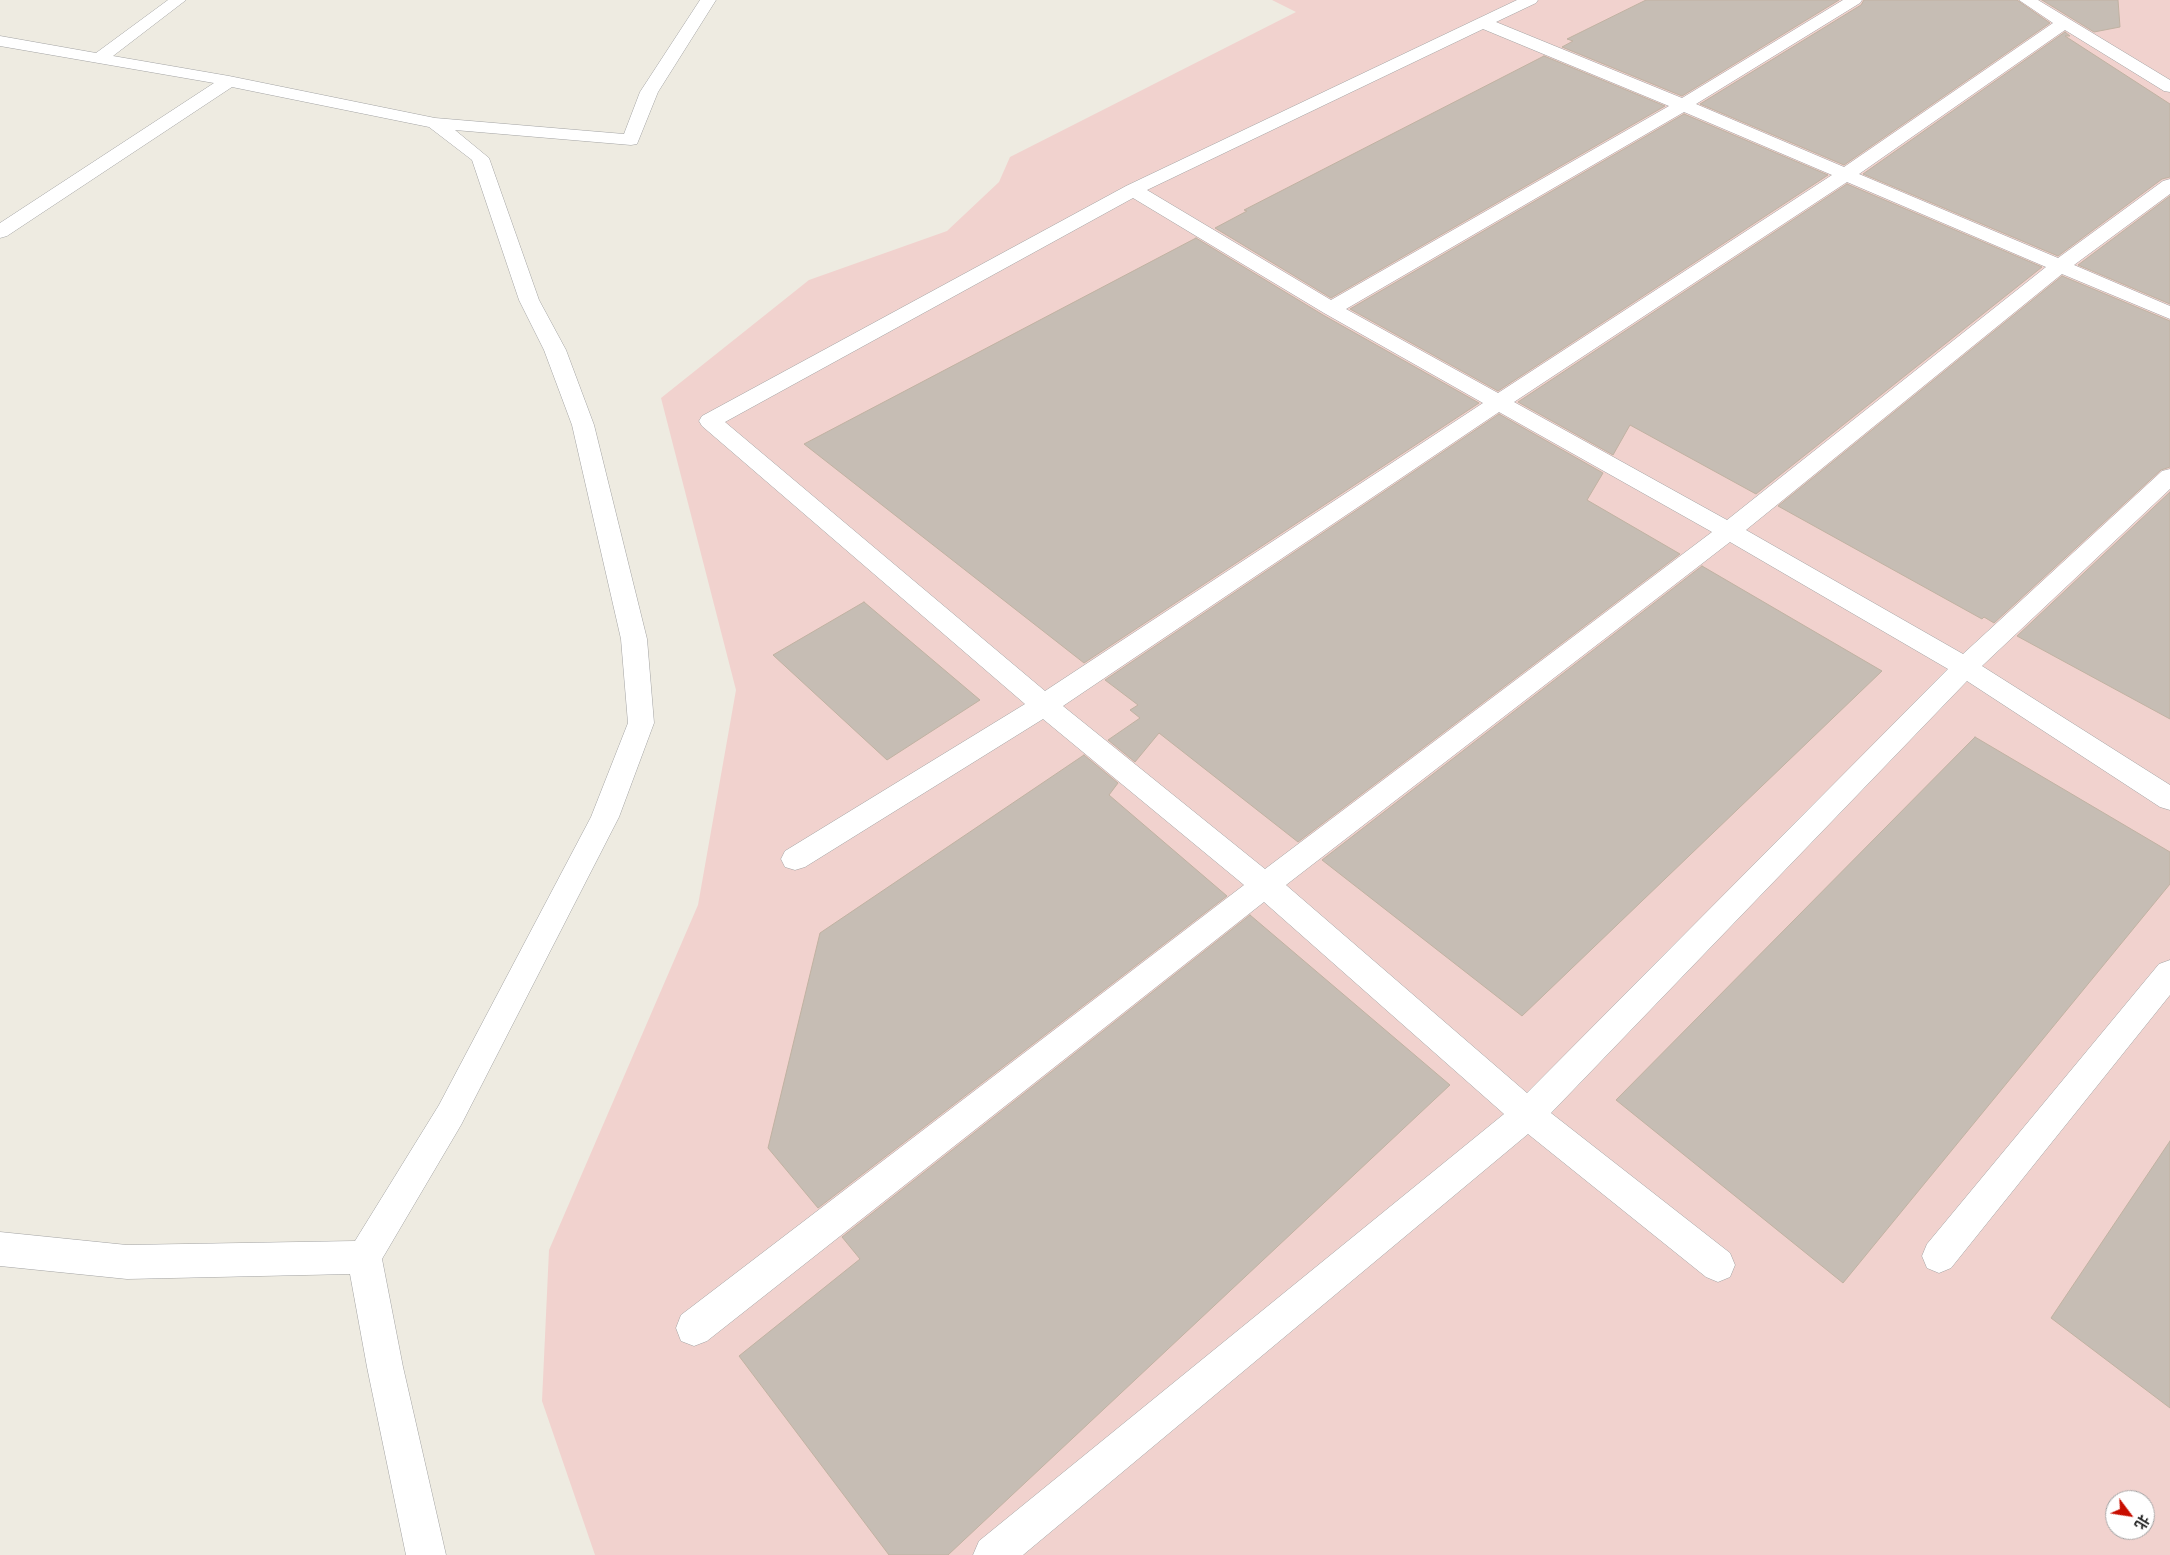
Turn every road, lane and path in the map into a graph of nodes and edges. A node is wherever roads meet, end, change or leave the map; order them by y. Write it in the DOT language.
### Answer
graph roads {
  1 [pos="178,0"];
  2 [pos="708,0"];
  3 [pos="1530,0"];
  4 [pos="1854,0"];
  5 [pos="2027,0"];
  6 [pos="1483,23"];
  7 [pos="2064,23"];
  8 [pos="0,40"];
  9 [pos="99,58"];
  10 [pos="229,81"];
  11 [pos="2170,87"];
  12 [pos="1683,105"];
  13 [pos="435,123"];
  14 [pos="1845,175"];
  15 [pos="2170,185"];
  16 [pos="1133,190"];
  17 [pos="0,232"];
  18 [pos="2060,266"];
  19 [pos="1331,308"];
  20 [pos="2170,313"];
  21 [pos="1497,403"];
  22 [pos="2170,476"];
  23 [pos="1730,531"];
  24 [pos="1965,668"];
  25 [pos="1044,704"];
  26 [pos="2170,799"];
  27 [pos="795,859"];
  28 [pos="1265,885"];
  29 [pos="2170,973"];
  30 [pos="1528,1114"];
  31 [pos="0,1249"];
  32 [pos="1939,1256"];
  33 [pos="364,1257"];
  34 [pos="1718,1265"];
  35 [pos="694,1328"];
  36 [pos="426,1555"];
  37 [pos="993,1555"];
  1 -- 9 [label="street"];
  2 -- 13 [label="street"];
  3 -- 6 [label="street"];
  4 -- 12 [label="street"];
  5 -- 7 [label="street"];
  6 -- 12 [label="street"];
  6 -- 16 [label="street"];
  7 -- 11 [label="street"];
  7 -- 14 [label="street"];
  8 -- 9 [label="street"];
  9 -- 10 [label="street"];
  10 -- 13 [label="street"];
  10 -- 17 [label="street"];
  12 -- 14 [label="street"];
  12 -- 19 [label="street"];
  13 -- 33 [label="street"];
  14 -- 18 [label="street"];
  14 -- 21 [label="street"];
  15 -- 18 [label="street"];
  16 -- 19 [label="street"];
  16 -- 25 [label="street"];
  18 -- 20 [label="street"];
  18 -- 23 [label="street"];
  19 -- 21 [label="street"];
  21 -- 23 [label="street"];
  21 -- 25 [label="street"];
  22 -- 24 [label="street"];
  23 -- 24 [label="street"];
  23 -- 28 [label="street"];
  24 -- 26 [label="street"];
  24 -- 30 [label="street"];
  25 -- 27 [label="street"];
  25 -- 28 [label="street"];
  28 -- 30 [label="street"];
  28 -- 35 [label="street"];
  29 -- 32 [label="street"];
  30 -- 34 [label="street"];
  30 -- 37 [label="street"];
  31 -- 33 [label="street"];
  33 -- 36 [label="street"];
}
